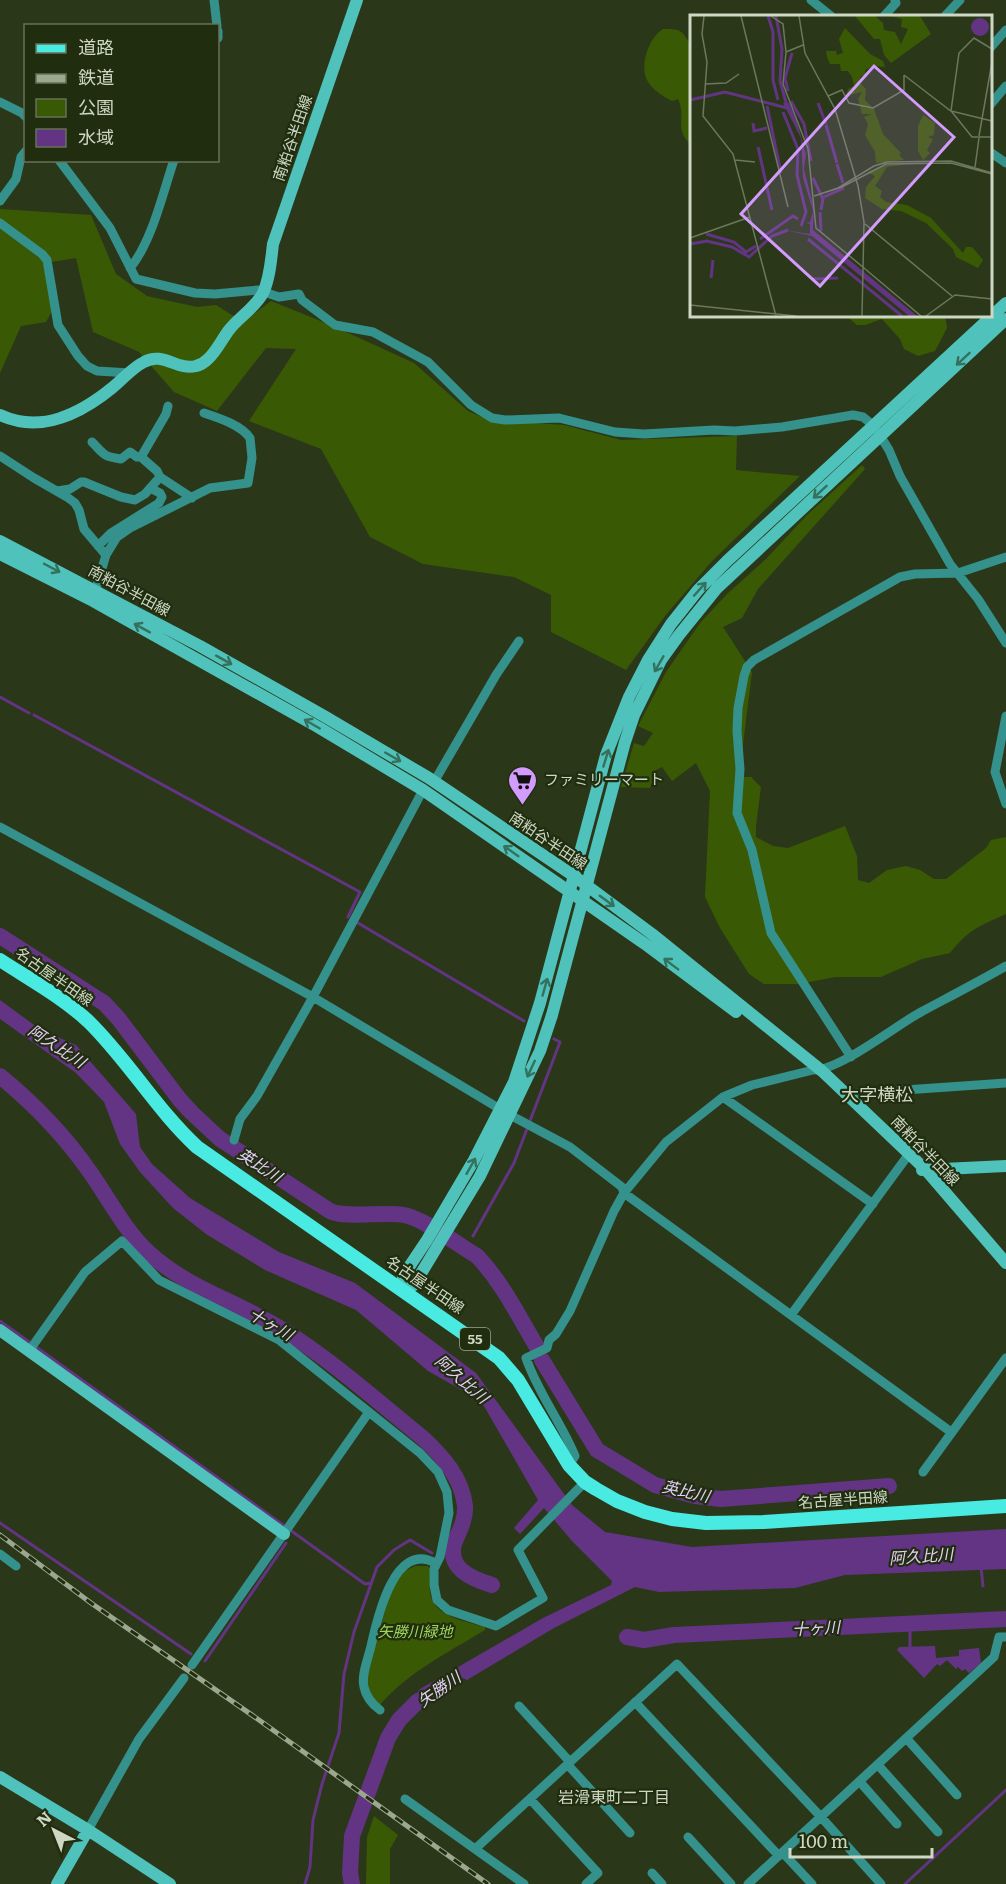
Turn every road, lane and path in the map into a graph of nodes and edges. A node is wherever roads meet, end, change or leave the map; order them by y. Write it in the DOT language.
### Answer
graph roads {
  1 [pos="214,0"];
  2 [pos="357,0"];
  3 [pos="811,0"];
  4 [pos="960,0"];
  5 [pos="897,1"];
  6 [pos="830,15"];
  7 [pos="885,15"];
  8 [pos="946,15"];
  9 [pos="217,24"];
  10 [pos="1006,30"];
  11 [pos="991,47"];
  12 [pos="1006,86"];
  13 [pos="0,102"];
  14 [pos="991,104"];
  15 [pos="24,116"];
  16 [pos="24,153"];
  17 [pos="991,153"];
  18 [pos="60,162"];
  19 [pos="173,162"];
  20 [pos="1006,163"];
  21 [pos="0,201"];
  22 [pos="0,223"];
  23 [pos="130,268"];
  24 [pos="263,292"];
  25 [pos="1006,303"];
  26 [pos="1006,319"];
  27 [pos="130,373"];
  28 [pos="168,406"];
  29 [pos="204,413"];
  30 [pos="0,415"];
  31 [pos="877,431"];
  32 [pos="92,442"];
  33 [pos="0,456"];
  34 [pos="141,457"];
  35 [pos="160,477"];
  36 [pos="150,488"];
  37 [pos="57,491"];
  38 [pos="192,498"];
  39 [pos="0,541"];
  40 [pos="98,546"];
  41 [pos="0,555"];
  42 [pos="106,555"];
  43 [pos="1006,557"];
  44 [pos="958,573"];
  45 [pos="94,595"];
  46 [pos="519,641"];
  47 [pos="1006,643"];
  48 [pos="1006,716"];
  49 [pos="434,782"];
  50 [pos="423,790"];
  51 [pos="1006,804"];
  52 [pos="0,827"];
  53 [pos="574,876"];
  54 [pos="587,886"];
  55 [pos="571,893"];
  56 [pos="583,901"];
  57 [pos="0,960"];
  58 [pos="1006,966"];
  59 [pos="313,997"];
  60 [pos="851,1057"];
  61 [pos="817,1071"];
  62 [pos="1006,1083"];
  63 [pos="847,1094"];
  64 [pos="723,1097"];
  65 [pos="506,1112"];
  66 [pos="234,1140"];
  67 [pos="906,1158"];
  68 [pos="1006,1166"];
  69 [pos="922,1170"];
  70 [pos="624,1193"];
  71 [pos="873,1204"];
  72 [pos="433,1243"];
  73 [pos="1006,1263"];
  74 [pos="1006,1272"];
  75 [pos="402,1290"];
  76 [pos="791,1315"];
  77 [pos="0,1330"];
  78 [pos="29,1351"];
  79 [pos="1006,1358"];
  80 [pos="369,1412"];
  81 [pos="951,1432"];
  82 [pos="568,1465"];
  83 [pos="923,1472"];
  84 [pos="585,1482"];
  85 [pos="1006,1506"];
  86 [pos="284,1534"];
  87 [pos="0,1554"];
  88 [pos="435,1563"];
  89 [pos="16,1566"];
  90 [pos="1006,1637"];
  91 [pos="192,1665"];
  92 [pos="184,1678"];
  93 [pos="635,1702"];
  94 [pos="519,1706"];
  95 [pos="380,1710"];
  96 [pos="906,1739"];
  97 [pos="569,1763"];
  98 [pos="878,1766"];
  99 [pos="0,1777"];
  100 [pos="860,1782"];
  101 [pos="957,1795"];
  102 [pos="405,1799"];
  103 [pos="530,1799"];
  104 [pos="821,1817"];
  105 [pos="897,1824"];
  106 [pos="88,1830"];
  107 [pos="938,1832"];
  108 [pos="630,1833"];
  109 [pos="688,1837"];
  110 [pos="475,1849"];
  111 [pos="781,1854"];
  112 [pos="652,1873"];
  113 [pos="57,1884"];
  114 [pos="170,1884"];
  115 [pos="524,1884"];
  116 [pos="586,1884"];
  117 [pos="662,1884"];
  118 [pos="731,1884"];
  119 [pos="748,1884"];
  120 [pos="812,1884"];
  121 [pos="881,1884"];
  1 -- 9 [label="street"];
  2 -- 24 [label="main road, 南粕谷半田線"];
  3 -- 6 [label="street"];
  4 -- 8 [label="street"];
  5 -- 7 [label="street"];
  10 -- 11 [label="street"];
  12 -- 14 [label="street"];
  13 -- 15 [label="street"];
  16 -- 21 [label="street"];
  17 -- 20 [label="street"];
  18 -- 23 [label="street"];
  19 -- 23 [label="street"];
  22 -- 27 [label="street"];
  23 -- 24 [label="street"];
  24 -- 27 [label="main road, 南粕谷半田線"];
  24 -- 31 [label="street"];
  25 -- 31 [label="main road"];
  26 -- 31 [label="main road, one-way"];
  27 -- 30 [label="main road, 南粕谷半田線"];
  28 -- 34 [label="street"];
  29 -- 38 [label="street"];
  31 -- 44 [label="street"];
  53 -- 31 [label="main road, one-way"];
  31 -- 54 [label="main road, one-way"];
  32 -- 34 [label="street"];
  33 -- 37 [label="street"];
  34 -- 35 [label="street"];
  35 -- 36 [label="street"];
  35 -- 38 [label="street"];
  36 -- 37 [label="street"];
  36 -- 40 [label="street"];
  37 -- 40 [label="street"];
  38 -- 42 [label="street"];
  39 -- 45 [label="main road, 南粕谷半田線, one-way"];
  40 -- 42 [label="street"];
  41 -- 45 [label="main road, 南粕谷半田線"];
  42 -- 45 [label="street"];
  43 -- 44 [label="street"];
  44 -- 47 [label="street"];
  44 -- 60 [label="street"];
  45 -- 49 [label="main road, 南粕谷半田線, one-way"];
  50 -- 45 [label="main road, 南粕谷半田線, one-way"];
  46 -- 49 [label="street"];
  48 -- 51 [label="street"];
  49 -- 53 [label="main road, 南粕谷半田線"];
  55 -- 50 [label="main road, 南粕谷半田線, one-way"];
  50 -- 59 [label="street"];
  52 -- 59 [label="street"];
  53 -- 54 [label="main road, 南粕谷半田線"];
  53 -- 55 [label="main road"];
  54 -- 56 [label="main road"];
  54 -- 61 [label="main road, 南粕谷半田線, one-way"];
  55 -- 56 [label="main road, 南粕谷半田線"];
  65 -- 55 [label="main road, one-way"];
  61 -- 56 [label="main road, 南粕谷半田線, one-way"];
  56 -- 65 [label="main road, one-way"];
  57 -- 75 [label="main road, 名古屋半田線 / 55"];
  58 -- 60 [label="street"];
  59 -- 65 [label="street"];
  59 -- 66 [label="street"];
  60 -- 61 [label="street"];
  61 -- 63 [label="main road, 南粕谷半田線"];
  61 -- 64 [label="street"];
  61 -- 67 [label="main road, 南粕谷半田線"];
  62 -- 63 [label="street"];
  63 -- 69 [label="main road, 南粕谷半田線"];
  64 -- 70 [label="street"];
  64 -- 71 [label="street"];
  65 -- 70 [label="street"];
  72 -- 65 [label="main road, one-way"];
  65 -- 72 [label="main road"];
  67 -- 69 [label="main road, 南粕谷半田線"];
  67 -- 71 [label="street"];
  68 -- 69 [label="main road"];
  69 -- 73 [label="main road, 南粕谷半田線"];
  69 -- 74 [label="main road, 南粕谷半田線"];
  70 -- 76 [label="street"];
  70 -- 82 [label="street"];
  71 -- 76 [label="street"];
  72 -- 75 [label="main road"];
  75 -- 82 [label="main road, 名古屋半田線 / 55"];
  76 -- 81 [label="street"];
  77 -- 78 [label="main road"];
  78 -- 80 [label="street"];
  78 -- 86 [label="main road"];
  79 -- 81 [label="street"];
  80 -- 86 [label="street"];
  80 -- 88 [label="street"];
  81 -- 83 [label="street"];
  82 -- 84 [label="main road, 名古屋半田線 / 55"];
  84 -- 85 [label="main road, 名古屋半田線 / 55"];
  84 -- 88 [label="street"];
  86 -- 91 [label="street"];
  87 -- 89 [label="street"];
  88 -- 95 [label="street"];
  90 -- 96 [label="street"];
  92 -- 106 [label="street"];
  93 -- 97 [label="street"];
  93 -- 104 [label="street"];
  93 -- 111 [label="street"];
  94 -- 97 [label="street"];
  96 -- 98 [label="street"];
  96 -- 101 [label="street"];
  97 -- 103 [label="street"];
  97 -- 108 [label="street"];
  98 -- 100 [label="street"];
  98 -- 107 [label="street"];
  99 -- 106 [label="main road"];
  100 -- 104 [label="street"];
  100 -- 105 [label="street"];
  102 -- 110 [label="street"];
  103 -- 110 [label="street"];
  103 -- 116 [label="street"];
  104 -- 111 [label="street"];
  104 -- 121 [label="street"];
  106 -- 113 [label="main road"];
  106 -- 114 [label="main road"];
  109 -- 118 [label="street"];
  110 -- 115 [label="street"];
  111 -- 119 [label="street"];
  111 -- 120 [label="street"];
  112 -- 117 [label="street"];
}
